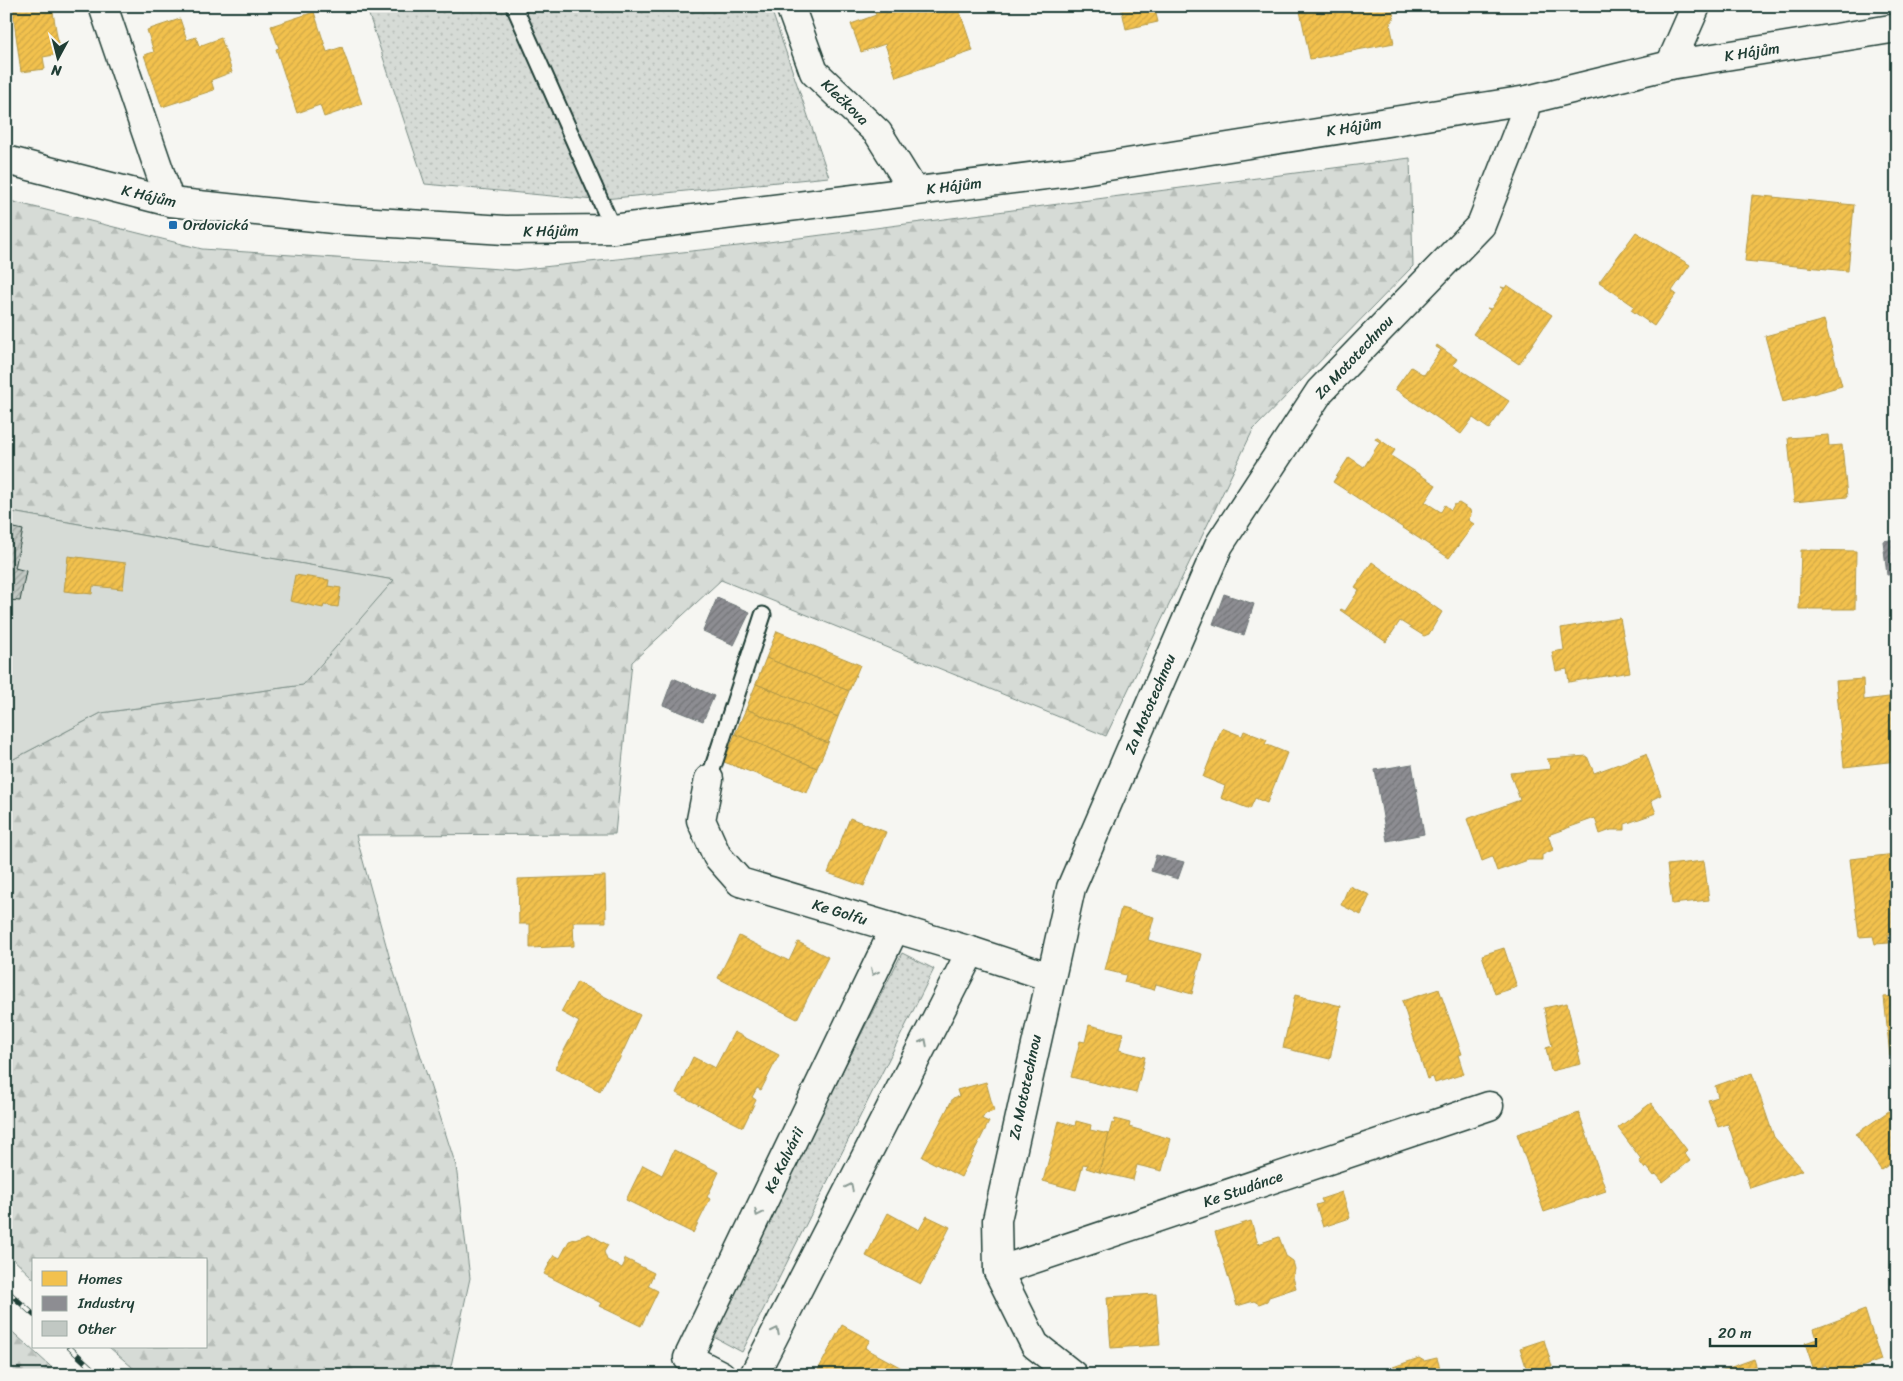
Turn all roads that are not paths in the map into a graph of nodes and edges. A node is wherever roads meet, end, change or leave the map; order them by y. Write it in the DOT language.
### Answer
graph roads {
  1 [pos="103,6"];
  2 [pos="514,6"];
  3 [pos="790,6"];
  4 [pos="1696,6"];
  5 [pos="1897,28"];
  6 [pos="1670,65"];
  7 [pos="1527,100"];
  8 [pos="6,160"];
  9 [pos="914,191"];
  10 [pos="170,202"];
  11 [pos="613,229"];
  12 [pos="764,615"];
  13 [pos="709,780"];
  14 [pos="895,928"];
  15 [pos="971,951"];
  16 [pos="1050,977"];
  17 [pos="1489,1106"];
  18 [pos="998,1271"];
  19 [pos="721,1375"];
  20 [pos="754,1375"];
  21 [pos="1073,1375"];
  1 -- 10 [label="street"];
  2 -- 11 [label="lane"];
  3 -- 9 [label="street, Klečkova"];
  4 -- 6 [label="street"];
  5 -- 6 [label="street, K Hájům"];
  6 -- 7 [label="street, K Hájům"];
  7 -- 9 [label="street, K Hájům"];
  7 -- 16 [label="street, Za Mototechnou"];
  8 -- 10 [label="street, K Hájům"];
  9 -- 11 [label="street, K Hájům"];
  10 -- 11 [label="street, K Hájům"];
  12 -- 13 [label="lane"];
  13 -- 14 [label="street, Ke Golfu"];
  14 -- 15 [label="street, Ke Golfu"];
  14 -- 19 [label="street, Ke Kalvárii, one-way"];
  15 -- 16 [label="street, Ke Golfu"];
  20 -- 15 [label="street, one-way"];
  16 -- 18 [label="street, Za Mototechnou"];
  17 -- 18 [label="street, Ke Studánce"];
  18 -- 21 [label="street, Za Mototechnou"];
}
